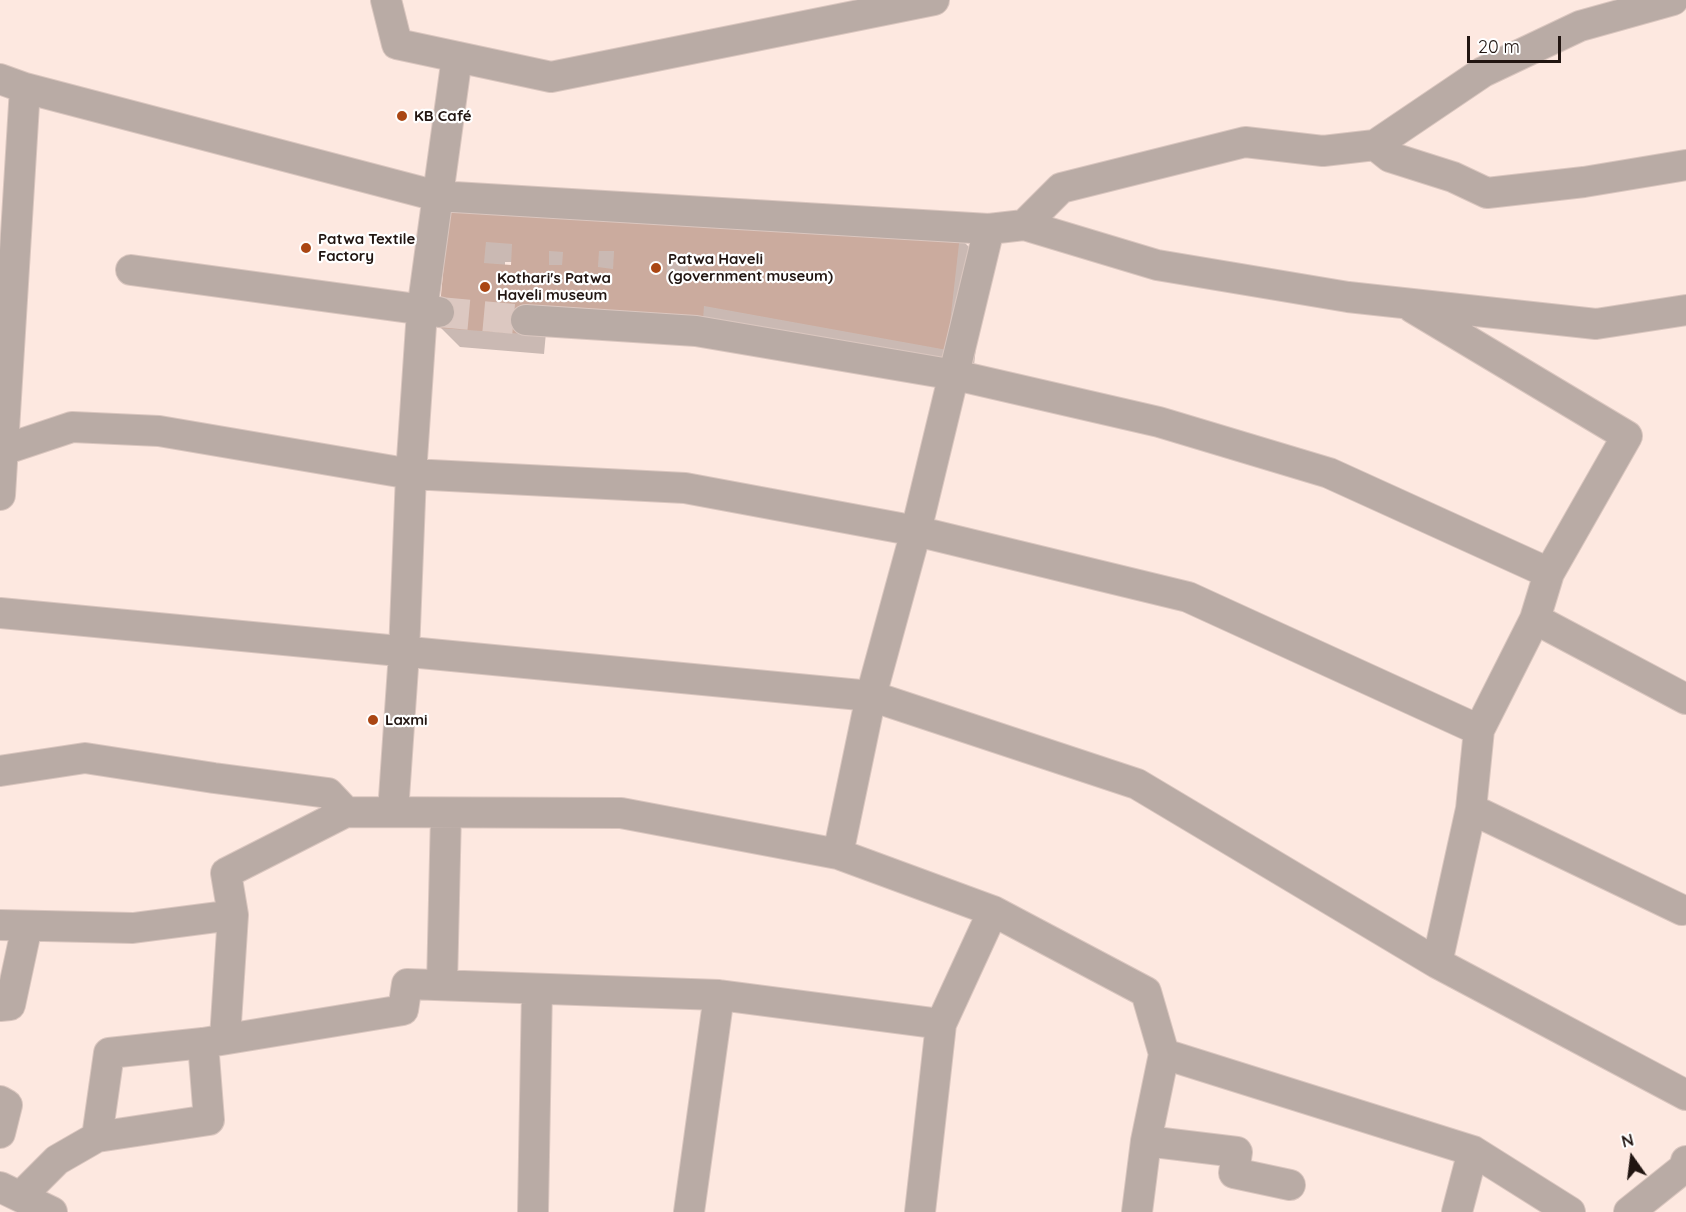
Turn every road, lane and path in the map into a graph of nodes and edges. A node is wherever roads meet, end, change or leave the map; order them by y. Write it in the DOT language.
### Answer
graph roads {
  1 [pos="386,0"];
  2 [pos="934,0"];
  3 [pos="1673,0"];
  4 [pos="457,57"];
  5 [pos="13,83"];
  6 [pos="1375,145"];
  7 [pos="1686,165"];
  8 [pos="437,196"];
  9 [pos="1023,225"];
  10 [pos="989,229"];
  11 [pos="131,270"];
  12 [pos="1406,304"];
  13 [pos="1686,310"];
  14 [pos="431,312"];
  15 [pos="526,320"];
  16 [pos="955,375"];
  17 [pos="3,450"];
  18 [pos="411,474"];
  19 [pos="0,495"];
  20 [pos="916,531"];
  21 [pos="1549,573"];
  22 [pos="0,613"];
  23 [pos="1535,619"];
  24 [pos="404,652"];
  25 [pos="871,696"];
  26 [pos="1686,699"];
  27 [pos="1479,730"];
  28 [pos="0,771"];
  29 [pos="1470,809"];
  30 [pos="346,812"];
  31 [pos="393,812"];
  32 [pos="446,813"];
  33 [pos="838,854"];
  34 [pos="1682,910"];
  35 [pos="993,911"];
  36 [pos="233,915"];
  37 [pos="13,926"];
  38 [pos="1437,963"];
  39 [pos="442,985"];
  40 [pos="537,989"];
  41 [pos="718,995"];
  42 [pos="0,1006"];
  43 [pos="941,1024"];
  44 [pos="214,1041"];
  45 [pos="1164,1054"];
  46 [pos="1686,1095"];
  47 [pos="0,1101"];
  48 [pos="0,1132"];
  49 [pos="97,1137"];
  50 [pos="1146,1141"];
  51 [pos="1473,1151"];
  52 [pos="1685,1166"];
  53 [pos="1290,1185"];
  54 [pos="10,1192"];
  55 [pos="52,1212"];
  56 [pos="533,1212"];
  57 [pos="689,1212"];
  58 [pos="920,1212"];
  59 [pos="1137,1212"];
  60 [pos="1458,1212"];
  61 [pos="1570,1212"];
  62 [pos="1629,1212"];
  1 -- 4 [label="street"];
  2 -- 4 [label="street"];
  3 -- 6 [label="street"];
  4 -- 8 [label="street"];
  5 -- 8 [label="street"];
  5 -- 17 [label="street"];
  6 -- 7 [label="street"];
  6 -- 9 [label="street"];
  8 -- 10 [label="street"];
  8 -- 14 [label="street"];
  9 -- 10 [label="street"];
  9 -- 12 [label="street"];
  10 -- 16 [label="street"];
  11 -- 14 [label="street"];
  12 -- 13 [label="street"];
  12 -- 21 [label="street"];
  14 -- 18 [label="street"];
  15 -- 16 [label="street"];
  16 -- 20 [label="street"];
  16 -- 21 [label="street"];
  17 -- 18 [label="street"];
  17 -- 19 [label="street"];
  18 -- 20 [label="street"];
  18 -- 24 [label="street"];
  20 -- 25 [label="street"];
  20 -- 27 [label="street"];
  21 -- 23 [label="street"];
  22 -- 24 [label="street"];
  23 -- 26 [label="street"];
  23 -- 27 [label="street"];
  24 -- 25 [label="street"];
  24 -- 31 [label="street"];
  25 -- 33 [label="street"];
  25 -- 38 [label="street"];
  27 -- 29 [label="street"];
  28 -- 30 [label="street"];
  29 -- 34 [label="street"];
  29 -- 38 [label="street"];
  30 -- 31 [label="street"];
  30 -- 36 [label="street"];
  31 -- 32 [label="street"];
  32 -- 33 [label="street"];
  32 -- 39 [label="street"];
  33 -- 35 [label="street"];
  35 -- 43 [label="street"];
  35 -- 45 [label="street"];
  36 -- 37 [label="street"];
  36 -- 44 [label="street"];
  37 -- 42 [label="street"];
  38 -- 46 [label="street"];
  39 -- 40 [label="street"];
  39 -- 44 [label="street"];
  40 -- 41 [label="street"];
  40 -- 56 [label="street"];
  41 -- 43 [label="street"];
  41 -- 57 [label="street"];
  43 -- 58 [label="street"];
  44 -- 49 [label="street"];
  44 -- 49 [label="street"];
  45 -- 50 [label="street"];
  45 -- 51 [label="street"];
  47 -- 48 [label="street"];
  49 -- 54 [label="street"];
  50 -- 53 [label="street"];
  50 -- 59 [label="street"];
  51 -- 60 [label="street"];
  51 -- 61 [label="street"];
  52 -- 62 [label="street"];
  54 -- 55 [label="street"];
}
